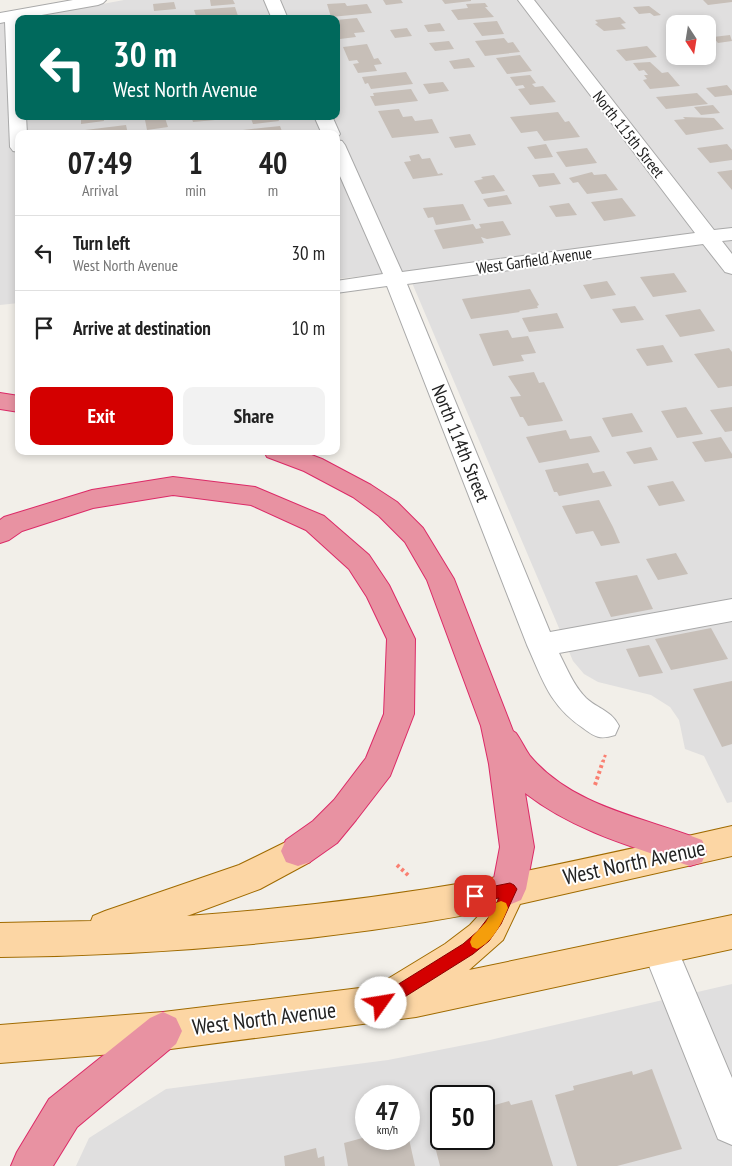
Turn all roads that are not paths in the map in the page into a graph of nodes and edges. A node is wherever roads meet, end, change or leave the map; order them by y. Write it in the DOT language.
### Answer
graph roads {
  1 [pos="98,0"];
  2 [pos="272,0"];
  3 [pos="526,0"];
  4 [pos="17,15"];
  5 [pos="278,15"];
  6 [pos="6,17"];
  7 [pos="15,107"];
  8 [pos="340,154"];
  9 [pos="732,234"];
  10 [pos="708,237"];
  11 [pos="732,268"];
  12 [pos="396,279"];
  13 [pos="340,286"];
  14 [pos="0,401"];
  15 [pos="15,403"];
  16 [pos="287,455"];
  17 [pos="0,533"];
  18 [pos="732,610"];
  19 [pos="541,645"];
  20 [pos="496,726"];
  21 [pos="604,726"];
  22 [pos="732,841"];
  23 [pos="298,851"];
  24 [pos="690,851"];
  25 [pos="510,889"];
  26 [pos="732,932"];
  27 [pos="0,940"];
  28 [pos="73,940"];
  29 [pos="660,948"];
  30 [pos="381,1003"];
  31 [pos="162,1031"];
  32 [pos="0,1044"];
  33 [pos="732,1125"];
  34 [pos="31,1166"];
  1 -- 4 [label="street"];
  2 -- 5 [label="street"];
  3 -- 10 [label="street, North 115th Street"];
  6 -- 7 [label="street"];
  8 -- 12 [label="street, North 114th Street"];
  9 -- 10 [label="street, West Garfield Avenue"];
  10 -- 11 [label="street, North 115th Street"];
  10 -- 12 [label="street, West Garfield Avenue"];
  12 -- 13 [label="street, West Garfield Avenue"];
  12 -- 19 [label="street, North 114th Street"];
  14 -- 15 [label="highway"];
  16 -- 20 [label="highway"];
  17 -- 23 [label="highway"];
  18 -- 19 [label="street"];
  19 -- 21 [label="street, North 114th Street"];
  20 -- 24 [label="highway"];
  20 -- 25 [label="highway"];
  22 -- 24 [label="main road, West North Avenue"];
  23 -- 28 [label="main road"];
  24 -- 25 [label="main road, West North Avenue"];
  25 -- 28 [label="main road, West North Avenue"];
  25 -- 30 [label="main road"];
  26 -- 29 [label="main road, West North Avenue"];
  27 -- 28 [label="main road, West North Avenue"];
  29 -- 30 [label="main road, West North Avenue"];
  29 -- 33 [label="street"];
  30 -- 31 [label="main road, West North Avenue"];
  31 -- 32 [label="main road, West North Avenue"];
  31 -- 34 [label="highway"];
}
